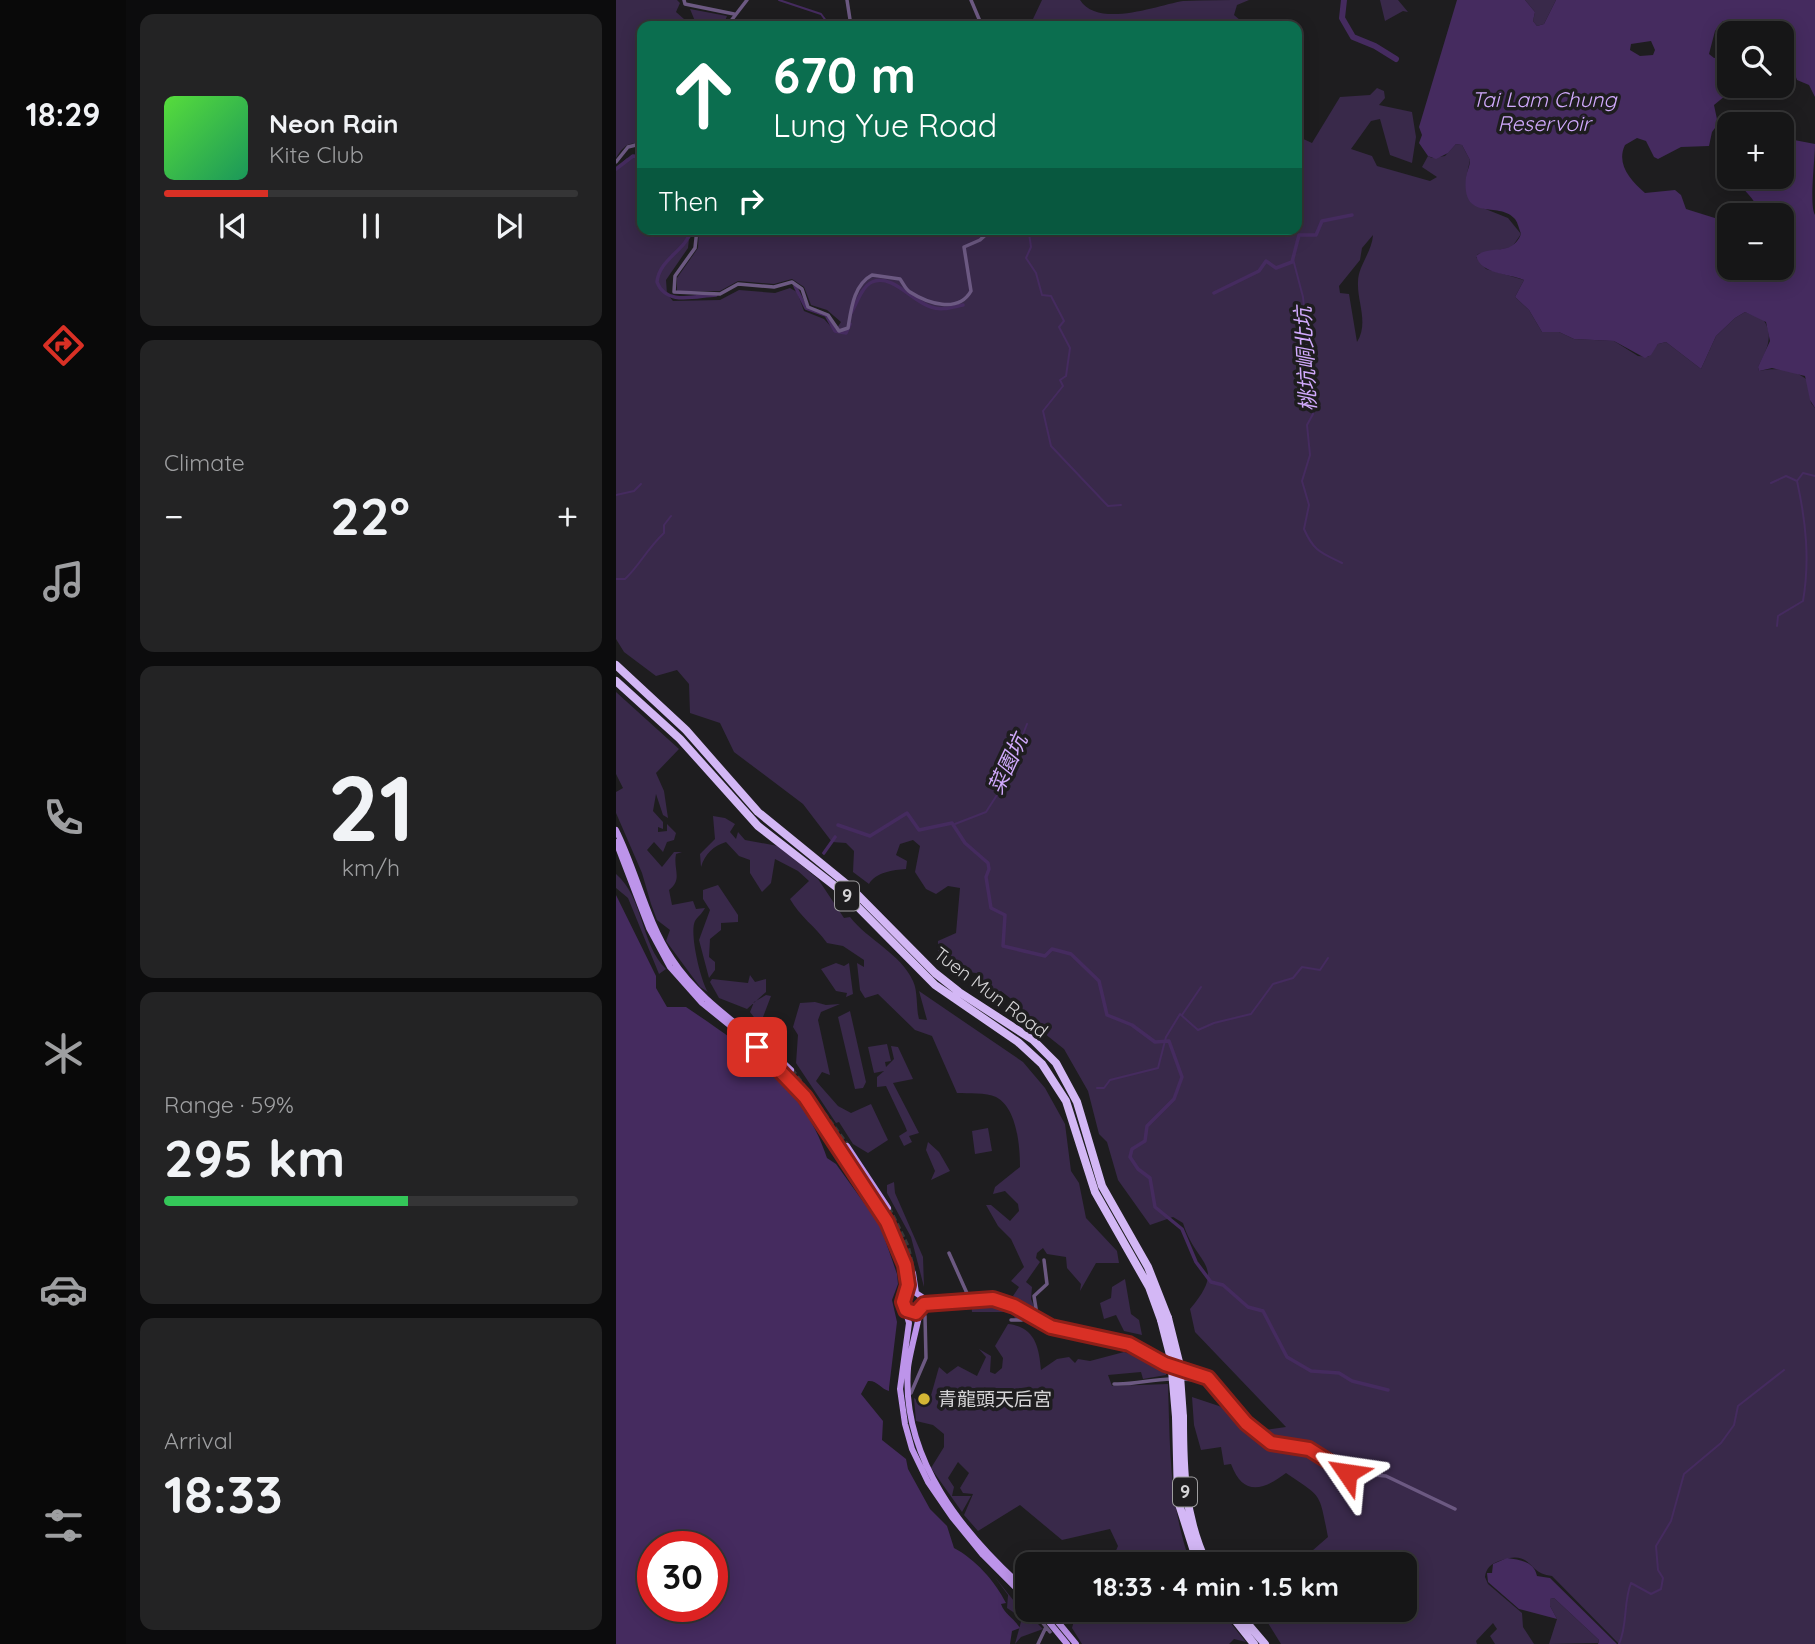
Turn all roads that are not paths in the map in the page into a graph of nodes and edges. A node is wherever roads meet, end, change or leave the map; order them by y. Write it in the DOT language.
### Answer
graph roads {
  1 [pos="747,0"];
  2 [pos="847,0"];
  3 [pos="971,0"];
  4 [pos="684,2"];
  5 [pos="734,14"];
  6 [pos="730,21"];
  7 [pos="850,21"];
  8 [pos="980,21"];
  9 [pos="637,146"];
  10 [pos="616,162"];
  11 [pos="696,235"];
  12 [pos="985,235"];
  13 [pos="616,665"];
  14 [pos="616,681"];
  15 [pos="616,830"];
  16 [pos="616,842"];
  17 [pos="791,1070"];
  18 [pos="847,1146"];
  19 [pos="872,1185"];
  20 [pos="878,1207"];
  21 [pos="887,1208"];
  22 [pos="949,1253"];
  23 [pos="1044,1260"];
  24 [pos="913,1273"];
  25 [pos="916,1293"];
  26 [pos="905,1296"];
  27 [pos="970,1300"];
  28 [pos="924,1304"];
  29 [pos="906,1310"];
  30 [pos="1028,1315"];
  31 [pos="923,1316"];
  32 [pos="1164,1319"];
  33 [pos="1011,1321"];
  34 [pos="1038,1321"];
  35 [pos="923,1368"];
  36 [pos="908,1369"];
  37 [pos="1208,1378"];
  38 [pos="1114,1384"];
  39 [pos="908,1402"];
  40 [pos="1180,1417"];
  41 [pos="1455,1509"];
  42 [pos="1194,1552"];
  43 [pos="1202,1552"];
  44 [pos="1015,1580"];
  45 [pos="1015,1586"];
  46 [pos="1042,1622"];
  47 [pos="1049,1622"];
  48 [pos="1058,1622"];
  49 [pos="1237,1622"];
  50 [pos="1246,1622"];
  51 [pos="1046,1627"];
  52 [pos="1050,1632"];
  53 [pos="1038,1644"];
  54 [pos="1067,1644"];
  55 [pos="1076,1644"];
  56 [pos="1254,1644"];
  57 [pos="1265,1644"];
  1 -- 5 [label="street"];
  2 -- 7 [label="street"];
  3 -- 8 [label="street"];
  4 -- 5 [label="street"];
  5 -- 6 [label="street"];
  9 -- 10 [label="street"];
  11 -- 12 [label="street"];
  13 -- 32 [label="highway, Tuen Mun Road / 9"];
  14 -- 32 [label="highway, Tuen Mun Road / 9"];
  15 -- 17 [label="main road"];
  16 -- 20 [label="main road"];
  18 -- 19 [label="main road"];
  19 -- 20 [label="street"];
  19 -- 21 [label="main road"];
  20 -- 26 [label="main road"];
  22 -- 27 [label="street"];
  23 -- 34 [label="street"];
  24 -- 25 [label="main road"];
  25 -- 26 [label="main road"];
  25 -- 28 [label="main road"];
  26 -- 29 [label="main road"];
  27 -- 28 [label="street"];
  27 -- 30 [label="street"];
  28 -- 31 [label="main road"];
  29 -- 31 [label="main road"];
  29 -- 45 [label="main road"];
  30 -- 33 [label="street"];
  30 -- 34 [label="street"];
  31 -- 35 [label="street"];
  31 -- 36 [label="main road"];
  32 -- 40 [label="highway, Tuen Mun Road / 9, bridge"];
  34 -- 37 [label="street"];
  35 -- 36 [label="street"];
  35 -- 39 [label="street"];
  36 -- 39 [label="main road"];
  37 -- 38 [label="street"];
  37 -- 41 [label="street"];
  39 -- 44 [label="main road"];
  40 -- 42 [label="highway, Tuen Mun Road / 9"];
  40 -- 43 [label="highway, Tuen Mun Road / 9"];
  46 -- 51 [label="street"];
  47 -- 54 [label="main road"];
  48 -- 55 [label="main road"];
  49 -- 56 [label="highway"];
  50 -- 57 [label="highway"];
  51 -- 52 [label="street"];
  51 -- 53 [label="street"];
}
